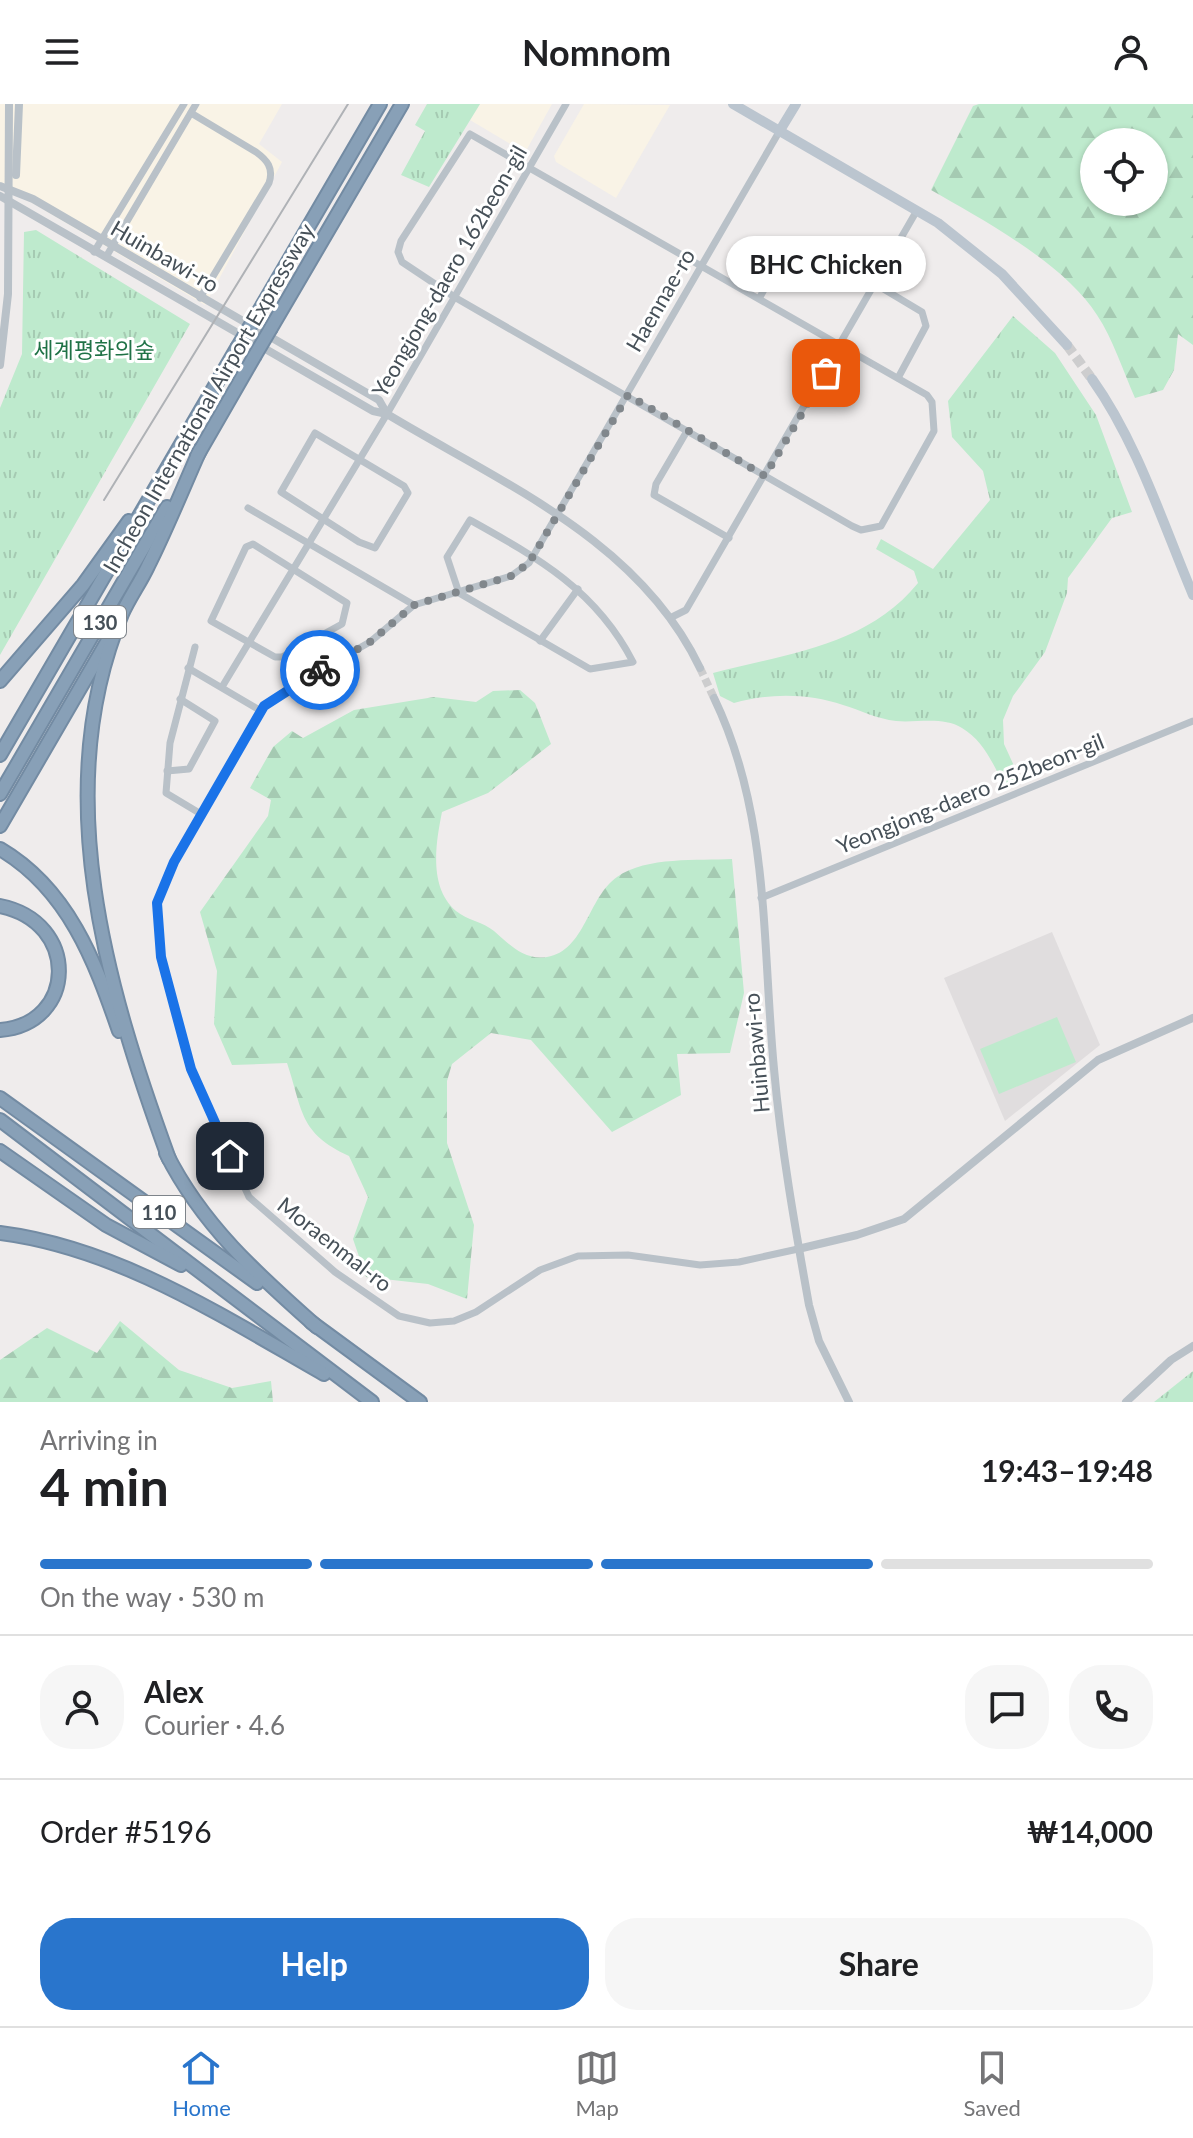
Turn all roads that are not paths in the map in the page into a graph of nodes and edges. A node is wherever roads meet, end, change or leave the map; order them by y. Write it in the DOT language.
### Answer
graph roads {
  1 [pos="9,104"];
  2 [pos="19,104"];
  3 [pos="184,104"];
  4 [pos="196,104"];
  5 [pos="380,104"];
  6 [pos="402,104"];
  7 [pos="566,104"];
  8 [pos="733,104"];
  9 [pos="796,104"];
  10 [pos="191,113"];
  11 [pos="779,132"];
  12 [pos="531,166"];
  13 [pos="16,175"];
  14 [pos="7,188"];
  15 [pos="7,199"];
  16 [pos="916,212"];
  17 [pos="102,240"];
  18 [pos="111,246"];
  19 [pos="94,252"];
  20 [pos="106,257"];
  21 [pos="702,265"];
  22 [pos="877,283"];
  23 [pos="760,297"];
  24 [pos="200,298"];
  25 [pos="456,298"];
  26 [pos="1067,345"];
  27 [pos="841,347"];
  28 [pos="0,365"];
  29 [pos="898,378"];
  30 [pos="1092,379"];
  31 [pos="628,395"];
  32 [pos="387,414"];
  33 [pos="687,431"];
  34 [pos="200,450"];
  35 [pos="360,459"];
  36 [pos="765,476"];
  37 [pos="152,494"];
  38 [pos="248,508"];
  39 [pos="559,516"];
  40 [pos="324,520"];
  41 [pos="729,538"];
  42 [pos="309,544"];
  43 [pos="534,556"];
  44 [pos="294,570"];
  45 [pos="578,589"];
  46 [pos="459,593"];
  47 [pos="1193,595"];
  48 [pos="414,605"];
  49 [pos="122,615"];
  50 [pos="670,618"];
  51 [pos="540,641"];
  52 [pos="249,643"];
  53 [pos="195,647"];
  54 [pos="188,668"];
  55 [pos="700,668"];
  56 [pos="0,681"];
  57 [pos="222,687"];
  58 [pos="714,698"];
  59 [pos="180,699"];
  60 [pos="261,711"];
  61 [pos="1193,721"];
  62 [pos="0,755"];
  63 [pos="167,771"];
  64 [pos="0,794"];
  65 [pos="201,814"];
  66 [pos="0,826"];
  67 [pos="0,849"];
  68 [pos="761,898"];
  69 [pos="0,906"];
  70 [pos="1193,1018"];
  71 [pos="0,1030"];
  72 [pos="0,1098"];
  73 [pos="0,1120"];
  74 [pos="0,1151"];
  75 [pos="169,1159"];
  76 [pos="0,1233"];
  77 [pos="798,1249"];
  78 [pos="212,1281"];
  79 [pos="317,1327"];
  80 [pos="1193,1346"];
  81 [pos="370,1400"];
  82 [pos="420,1402"];
  83 [pos="849,1402"];
  84 [pos="1126,1402"];
  1 -- 14 [label="street"];
  2 -- 13 [label="street"];
  3 -- 17 [label="street"];
  4 -- 10 [label="street"];
  5 -- 37 [label="highway, Incheon International Airport Expressway / 130, bridge"];
  6 -- 34 [label="highway, Incheon International Airport Expressway / 130, bridge"];
  7 -- 12 [label="street, Yeongjong-daero 162beon-gil"];
  8 -- 11 [label="main road"];
  9 -- 11 [label="main road, Haennae-ro"];
  10 -- 18 [label="street"];
  10 -- 24 [label="street"];
  11 -- 16 [label="main road"];
  11 -- 21 [label="street, Haennae-ro"];
  12 -- 21 [label="street"];
  12 -- 25 [label="street, Yeongjong-daero 162beon-gil"];
  12 -- 25 [label="street"];
  13 -- 14 [label="street"];
  14 -- 15 [label="street"];
  14 -- 17 [label="street, Huinbawi-ro"];
  15 -- 19 [label="street, Huinbawi-ro"];
  15 -- 28 [label="street"];
  16 -- 22 [label="street"];
  16 -- 26 [label="main road"];
  17 -- 18 [label="street, Huinbawi-ro"];
  17 -- 19 [label="street"];
  18 -- 20 [label="street"];
  18 -- 24 [label="street, Huinbawi-ro"];
  19 -- 20 [label="street, Huinbawi-ro"];
  20 -- 32 [label="street, Huinbawi-ro"];
  21 -- 23 [label="street"];
  21 -- 31 [label="street, Haennae-ro"];
  22 -- 23 [label="street"];
  22 -- 27 [label="street"];
  22 -- 29 [label="street"];
  23 -- 27 [label="street"];
  24 -- 32 [label="street, Huinbawi-ro"];
  25 -- 31 [label="street"];
  25 -- 32 [label="street, Yeongjong-daero 162beon-gil"];
  27 -- 29 [label="street"];
  27 -- 36 [label="street"];
  29 -- 36 [label="street"];
  30 -- 47 [label="main road"];
  31 -- 33 [label="street"];
  31 -- 39 [label="street, Haennae-ro"];
  32 -- 35 [label="street, Yeongjong-daero 162beon-gil"];
  32 -- 39 [label="street, Huinbawi-ro"];
  33 -- 36 [label="street"];
  33 -- 41 [label="street"];
  34 -- 49 [label="highway"];
  34 -- 64 [label="highway, Incheon International Airport Expressway / 130"];
  35 -- 40 [label="street, Yeongjong-daero 162beon-gil"];
  35 -- 40 [label="street"];
  35 -- 40 [label="street"];
  36 -- 41 [label="street"];
  37 -- 56 [label="highway"];
  37 -- 62 [label="highway, Incheon International Airport Expressway / 130"];
  38 -- 42 [label="street"];
  39 -- 43 [label="street, Moraenmal-ro"];
  39 -- 50 [label="street, Huinbawi-ro"];
  40 -- 42 [label="street, Yeongjong-daero 162beon-gil"];
  41 -- 50 [label="street"];
  42 -- 44 [label="street, Yeongjong-daero 162beon-gil"];
  42 -- 48 [label="street"];
  43 -- 45 [label="street"];
  43 -- 46 [label="street, Moraenmal-ro"];
  43 -- 46 [label="street"];
  44 -- 52 [label="street, Yeongjong-daero 162beon-gil"];
  44 -- 52 [label="street"];
  44 -- 52 [label="street"];
  45 -- 51 [label="street"];
  45 -- 51 [label="street"];
  46 -- 48 [label="street, Moraenmal-ro"];
  46 -- 51 [label="street"];
  48 -- 60 [label="street, Moraenmal-ro"];
  49 -- 66 [label="highway"];
  49 -- 75 [label="highway"];
  50 -- 55 [label="street, Huinbawi-ro"];
  52 -- 57 [label="street, Yeongjong-daero 162beon-gil"];
  53 -- 54 [label="street"];
  54 -- 57 [label="street"];
  54 -- 59 [label="street"];
  57 -- 60 [label="street"];
  58 -- 68 [label="street, Huinbawi-ro"];
  59 -- 63 [label="street"];
  59 -- 63 [label="street"];
  60 -- 65 [label="street, Moraenmal-ro"];
  61 -- 68 [label="street, Yeongjong-daero 252beon-gil"];
  63 -- 65 [label="street"];
  65 -- 77 [label="street, Moraenmal-ro"];
  67 -- 75 [label="highway"];
  68 -- 77 [label="street, Huinbawi-ro"];
  69 -- 71 [label="highway"];
  70 -- 77 [label="street"];
  72 -- 79 [label="highway, 110"];
  73 -- 78 [label="highway, 110"];
  74 -- 78 [label="highway"];
  75 -- 79 [label="highway"];
  76 -- 81 [label="highway"];
  77 -- 83 [label="street, Huinbawi-ro"];
  78 -- 81 [label="highway, 110"];
  79 -- 82 [label="highway, 110"];
  80 -- 84 [label="street"];
}
